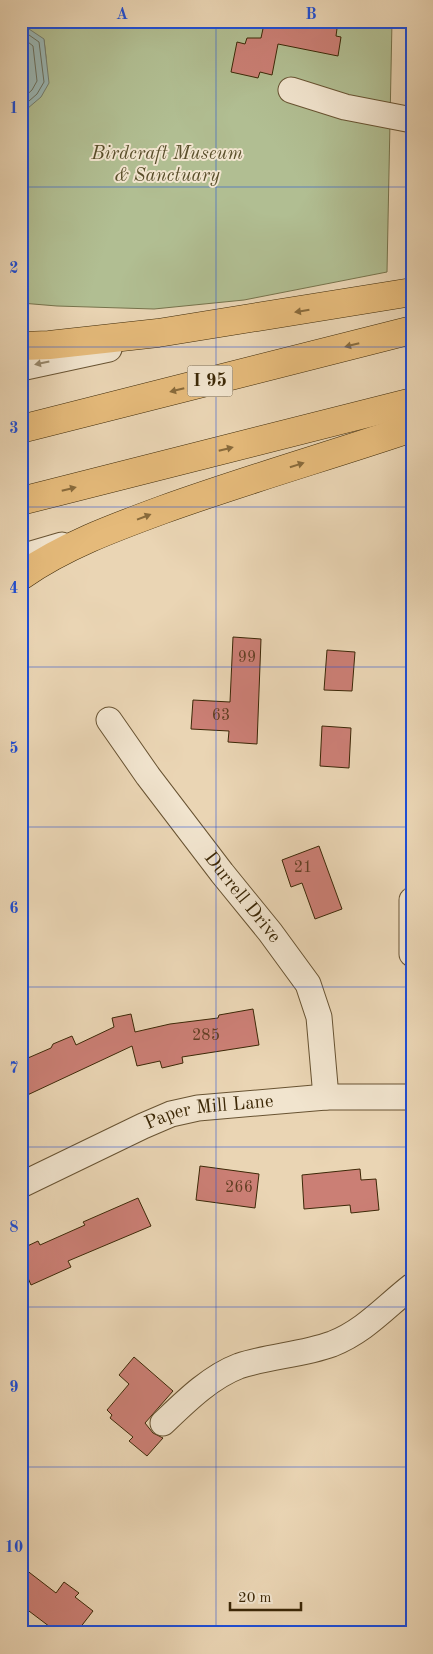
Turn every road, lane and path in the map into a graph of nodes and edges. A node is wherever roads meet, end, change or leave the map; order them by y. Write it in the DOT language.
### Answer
graph roads {
  1 [pos="291,90"];
  2 [pos="412,120"];
  3 [pos="407,293"];
  4 [pos="226,323"];
  5 [pos="405,332"];
  6 [pos="21,346"];
  7 [pos="21,368"];
  8 [pos="404,404"];
  9 [pos="21,429"];
  10 [pos="403,431"];
  11 [pos="21,500"];
  12 [pos="107,531"];
  13 [pos="21,557"];
  14 [pos="21,576"];
  15 [pos="108,720"];
  16 [pos="412,900"];
  17 [pos="412,954"];
  18 [pos="326,1097"];
  19 [pos="412,1097"];
  20 [pos="21,1186"];
  21 [pos="412,1286"];
  22 [pos="163,1423"];
  1 -- 2 [label="street"];
  3 -- 4 [label="highway, one-way"];
  4 -- 6 [label="highway"];
  4 -- 7 [label="street, one-way"];
  5 -- 9 [label="highway, I 95, one-way"];
  11 -- 8 [label="highway, one-way"];
  12 -- 10 [label="highway, one-way"];
  12 -- 13 [label="street"];
  12 -- 14 [label="highway"];
  15 -- 18 [label="street, Durrell Drive"];
  16 -- 17 [label="street"];
  18 -- 19 [label="street, Paper Mill Lane"];
  18 -- 20 [label="street, Paper Mill Lane"];
  21 -- 22 [label="street"];
}
